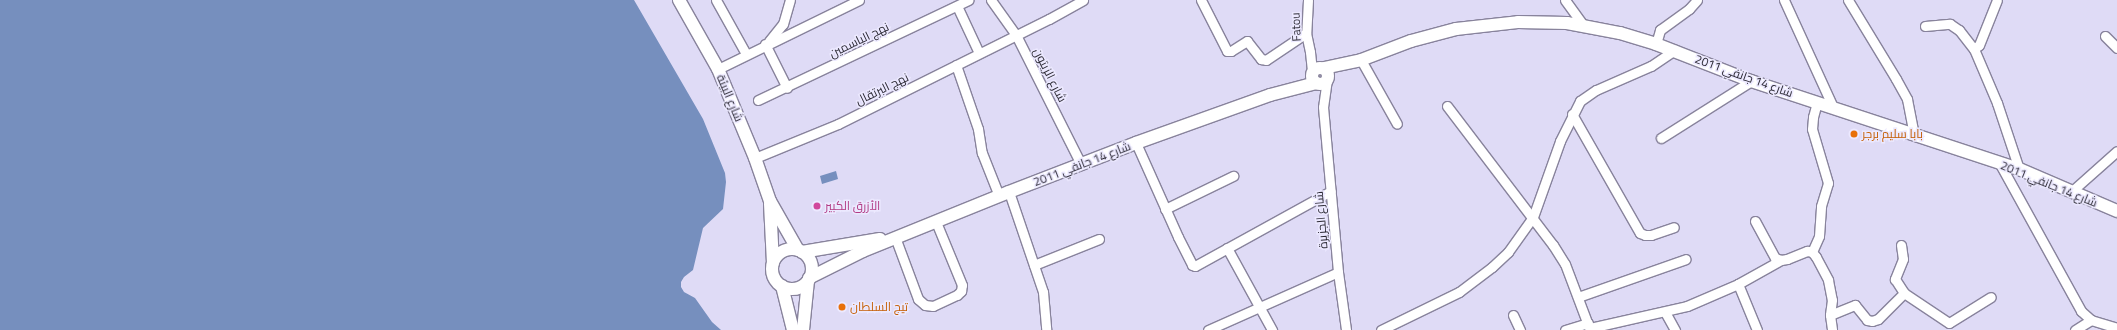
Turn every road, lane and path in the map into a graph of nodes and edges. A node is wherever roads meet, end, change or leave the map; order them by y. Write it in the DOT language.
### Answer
graph roads {
  1 [pos="679,0"];
  2 [pos="716,0"];
  3 [pos="790,0"];
  4 [pos="858,0"];
  5 [pos="970,0"];
  6 [pos="991,0"];
  7 [pos="1083,0"];
  8 [pos="1201,0"];
  9 [pos="1308,0"];
  10 [pos="1565,0"];
  11 [pos="1697,0"];
  12 [pos="1784,0"];
  13 [pos="1848,0"];
  14 [pos="1997,0"];
  15 [pos="957,6"];
  16 [pos="1584,26"];
  17 [pos="1925,26"];
  18 [pos="1306,33"];
  19 [pos="1016,35"];
  20 [pos="2105,36"];
  21 [pos="765,44"];
  22 [pos="1656,44"];
  23 [pos="2117,48"];
  24 [pos="1974,49"];
  25 [pos="1675,50"];
  26 [pos="746,54"];
  27 [pos="979,54"];
  28 [pos="1361,60"];
  29 [pos="956,65"];
  30 [pos="718,69"];
  31 [pos="1320,76"];
  32 [pos="1751,81"];
  33 [pos="787,88"];
  34 [pos="758,100"];
  35 [pos="1817,102"];
  36 [pos="1447,106"];
  37 [pos="1833,107"];
  38 [pos="1572,114"];
  39 [pos="1397,124"];
  40 [pos="1914,134"];
  41 [pos="1661,138"];
  42 [pos="1136,143"];
  43 [pos="2117,150"];
  44 [pos="755,158"];
  45 [pos="1081,164"];
  46 [pos="2000,164"];
  47 [pos="2019,170"];
  48 [pos="1233,176"];
  49 [pos="1331,191"];
  50 [pos="2072,191"];
  51 [pos="1004,194"];
  52 [pos="770,201"];
  53 [pos="1165,209"];
  54 [pos="2117,211"];
  55 [pos="1533,217"];
  56 [pos="1755,221"];
  57 [pos="936,222"];
  58 [pos="1674,227"];
  59 [pos="895,237"];
  60 [pos="1099,239"];
  61 [pos="1901,245"];
  62 [pos="1227,248"];
  63 [pos="800,251"];
  64 [pos="1812,252"];
  65 [pos="1686,259"];
  66 [pos="1781,260"];
  67 [pos="773,263"];
  68 [pos="1034,265"];
  69 [pos="1338,272"];
  70 [pos="809,280"];
  71 [pos="1738,284"];
  72 [pos="782,286"];
  73 [pos="1904,293"];
  74 [pos="1578,297"];
  75 [pos="1991,297"];
  76 [pos="1260,307"];
  77 [pos="1666,312"];
  78 [pos="1513,315"];
  79 [pos="1830,315"];
  80 [pos="2091,320"];
  81 [pos="1589,327"];
  82 [pos="2117,328"];
  83 [pos="793,330"];
  84 [pos="803,330"];
  85 [pos="1046,330"];
  86 [pos="1208,330"];
  87 [pos="1272,330"];
  88 [pos="1346,330"];
  89 [pos="1381,330"];
  90 [pos="1520,330"];
  91 [pos="1566,330"];
  92 [pos="1675,330"];
  93 [pos="1757,330"];
  94 [pos="1832,330"];
  95 [pos="2075,330"];
  1 -- 30 [label="main road, شارع البيئة"];
  2 -- 26 [label="street"];
  3 -- 21 [label="street"];
  4 -- 21 [label="street"];
  5 -- 15 [label="street, نهج الياسمين"];
  6 -- 19 [label="street, شارع الزيتون"];
  7 -- 19 [label="street, نهج البرتقال"];
  8 -- 18 [label="street"];
  9 -- 18 [label="street, Fatou"];
  10 -- 16 [label="street"];
  11 -- 22 [label="street"];
  12 -- 37 [label="street"];
  13 -- 40 [label="street"];
  14 -- 24 [label="street"];
  15 -- 27 [label="street"];
  15 -- 33 [label="street, نهج الياسمين"];
  16 -- 22 [label="main road, شارع 14 جانفي 2011"];
  16 -- 28 [label="main road, شارع 14 جانفي 2011"];
  17 -- 24 [label="street"];
  18 -- 31 [label="street, Fatou"];
  19 -- 27 [label="street, نهج البرتقال"];
  19 -- 45 [label="street, شارع الزيتون"];
  20 -- 23 [label="street"];
  21 -- 26 [label="street"];
  21 -- 33 [label="street"];
  22 -- 25 [label="main road, شارع 14 جانفي 2011"];
  24 -- 47 [label="street"];
  25 -- 32 [label="main road, شارع 14 جانفي 2011"];
  25 -- 38 [label="street"];
  26 -- 30 [label="street"];
  27 -- 29 [label="street, نهج البرتقال"];
  28 -- 31 [label="main road, شارع 14 جانفي 2011"];
  28 -- 39 [label="street"];
  29 -- 44 [label="street, نهج البرتقال"];
  29 -- 51 [label="street"];
  30 -- 44 [label="main road, شارع البيئة"];
  31 -- 42 [label="main road, شارع 14 جانفي 2011"];
  31 -- 49 [label="street, شارع الجزيرة"];
  32 -- 35 [label="main road, شارع 14 جانفي 2011"];
  32 -- 41 [label="street"];
  33 -- 34 [label="street, نهج الياسمين"];
  35 -- 37 [label="main road, شارع 14 جانفي 2011"];
  35 -- 64 [label="street"];
  36 -- 55 [label="street"];
  37 -- 40 [label="main road, شارع 14 جانفي 2011"];
  38 -- 55 [label="street"];
  38 -- 58 [label="street"];
  40 -- 46 [label="main road, شارع 14 جانفي 2011"];
  42 -- 45 [label="main road, شارع 14 جانفي 2011"];
  42 -- 53 [label="street"];
  43 -- 50 [label="street"];
  44 -- 52 [label="main road, شارع البيئة"];
  45 -- 51 [label="main road, شارع 14 جانفي 2011"];
  46 -- 47 [label="main road, شارع 14 جانفي 2011"];
  46 -- 80 [label="street"];
  47 -- 50 [label="main road, شارع 14 جانفي 2011"];
  48 -- 53 [label="street"];
  49 -- 62 [label="street"];
  49 -- 69 [label="street, شارع الجزيرة"];
  50 -- 54 [label="main road, شارع 14 جانفي 2011"];
  51 -- 57 [label="main road, شارع 14 جانفي 2011"];
  51 -- 68 [label="street"];
  52 -- 63 [label="main road, شارع البيئة"];
  52 -- 67 [label="main road, شارع البيئة"];
  53 -- 62 [label="street"];
  55 -- 74 [label="street"];
  55 -- 89 [label="street"];
  56 -- 66 [label="street"];
  57 -- 59 [label="main road, شارع 14 جانفي 2011"];
  57 -- 59 [label="street"];
  59 -- 63 [label="main road, شارع 14 جانفي 2011"];
  59 -- 70 [label="main road, شارع 14 جانفي 2011"];
  60 -- 68 [label="street"];
  61 -- 73 [label="street"];
  62 -- 76 [label="street"];
  63 -- 67 [label="main road"];
  63 -- 70 [label="main road"];
  64 -- 66 [label="street"];
  64 -- 79 [label="street"];
  65 -- 74 [label="street"];
  66 -- 71 [label="street"];
  67 -- 72 [label="main road"];
  68 -- 85 [label="street"];
  69 -- 76 [label="street"];
  69 -- 88 [label="street, شارع الجزيرة"];
  70 -- 72 [label="main road"];
  70 -- 84 [label="main road"];
  71 -- 77 [label="street"];
  71 -- 93 [label="street"];
  72 -- 83 [label="main road"];
  73 -- 75 [label="street"];
  73 -- 79 [label="street"];
  74 -- 81 [label="street"];
  76 -- 86 [label="street"];
  76 -- 87 [label="street"];
  77 -- 81 [label="street"];
  77 -- 92 [label="street"];
  78 -- 90 [label="street"];
  79 -- 94 [label="street"];
  80 -- 82 [label="street"];
  80 -- 95 [label="street"];
  81 -- 91 [label="street"];
}
